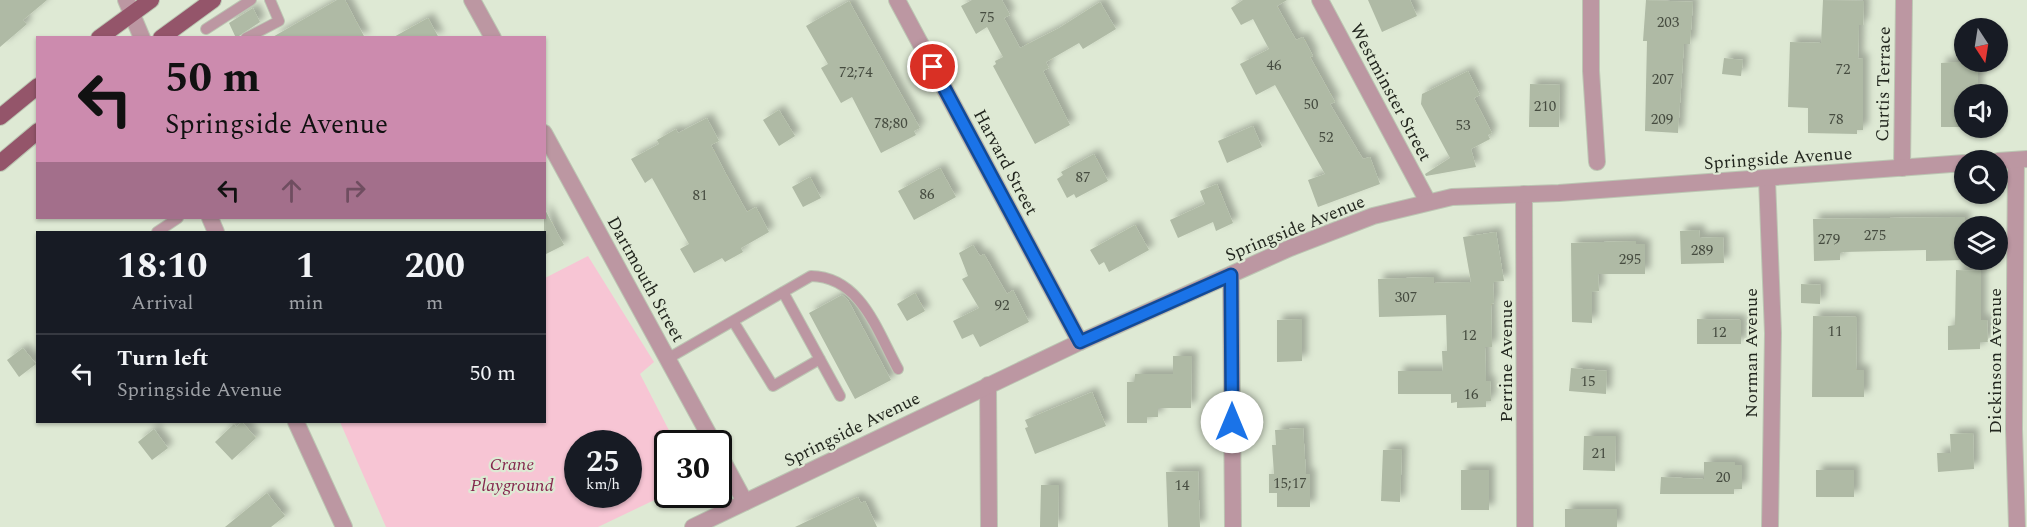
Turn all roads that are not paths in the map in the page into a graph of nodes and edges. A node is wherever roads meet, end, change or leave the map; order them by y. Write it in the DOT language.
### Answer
graph roads {
  1 [pos="151,0"];
  2 [pos="213,0"];
  3 [pos="251,0"];
  4 [pos="270,0"];
  5 [pos="472,0"];
  6 [pos="897,0"];
  7 [pos="1320,0"];
  8 [pos="1591,0"];
  9 [pos="1904,0"];
  10 [pos="129,6"];
  11 [pos="196,12"];
  12 [pos="209,33"];
  13 [pos="101,36"];
  14 [pos="141,36"];
  15 [pos="164,36"];
  16 [pos="250,36"];
  17 [pos="492,36"];
  18 [pos="36,88"];
  19 [pos="0,117"];
  20 [pos="36,133"];
  21 [pos="546,137"];
  22 [pos="2021,160"];
  23 [pos="1597,162"];
  24 [pos="0,163"];
  25 [pos="1954,165"];
  26 [pos="1902,168"];
  27 [pos="1767,179"];
  28 [pos="1524,194"];
  29 [pos="1428,202"];
  30 [pos="176,219"];
  31 [pos="158,231"];
  32 [pos="1231,275"];
  33 [pos="783,292"];
  34 [pos="733,321"];
  35 [pos="1080,342"];
  36 [pos="668,359"];
  37 [pos="820,359"];
  38 [pos="898,369"];
  39 [pos="988,385"];
  40 [pos="840,396"];
  41 [pos="296,423"];
  42 [pos="706,430"];
  43 [pos="732,478"];
  44 [pos="745,502"];
  45 [pos="344,527"];
  46 [pos="693,527"];
  47 [pos="989,527"];
  48 [pos="1233,527"];
  49 [pos="1525,527"];
  50 [pos="1770,527"];
  51 [pos="2017,527"];
  1 -- 10 [label="main road"];
  2 -- 11 [label="main road"];
  3 -- 12 [label="lane"];
  4 -- 16 [label="lane"];
  5 -- 17 [label="street"];
  6 -- 35 [label="street, Harvard Street"];
  7 -- 29 [label="street, Westminster Street"];
  8 -- 23 [label="street"];
  9 -- 26 [label="street, Curtis Terrace"];
  10 -- 13 [label="main road"];
  10 -- 14 [label="street"];
  11 -- 12 [label="lane"];
  11 -- 15 [label="main road"];
  18 -- 19 [label="main road"];
  20 -- 24 [label="main road"];
  21 -- 36 [label="street, Dartmouth Street"];
  22 -- 51 [label="street, Dickinson Avenue"];
  25 -- 26 [label="street, Springside Avenue"];
  26 -- 27 [label="street, Springside Avenue"];
  27 -- 28 [label="street, Springside Avenue"];
  27 -- 50 [label="street, Norman Avenue"];
  28 -- 29 [label="street, Springside Avenue"];
  28 -- 49 [label="street, Perrine Avenue"];
  29 -- 32 [label="street, Springside Avenue"];
  30 -- 31 [label="lane"];
  32 -- 35 [label="street, Springside Avenue"];
  32 -- 48 [label="street"];
  33 -- 34 [label="lane"];
  33 -- 37 [label="lane"];
  33 -- 38 [label="lane"];
  34 -- 36 [label="lane"];
  34 -- 37 [label="lane"];
  35 -- 39 [label="street, Springside Avenue"];
  36 -- 42 [label="street, Dartmouth Street"];
  37 -- 40 [label="lane"];
  39 -- 44 [label="street, Springside Avenue"];
  39 -- 47 [label="street"];
  41 -- 45 [label="street"];
  43 -- 44 [label="street"];
  44 -- 46 [label="street, Springside Avenue"];
}
